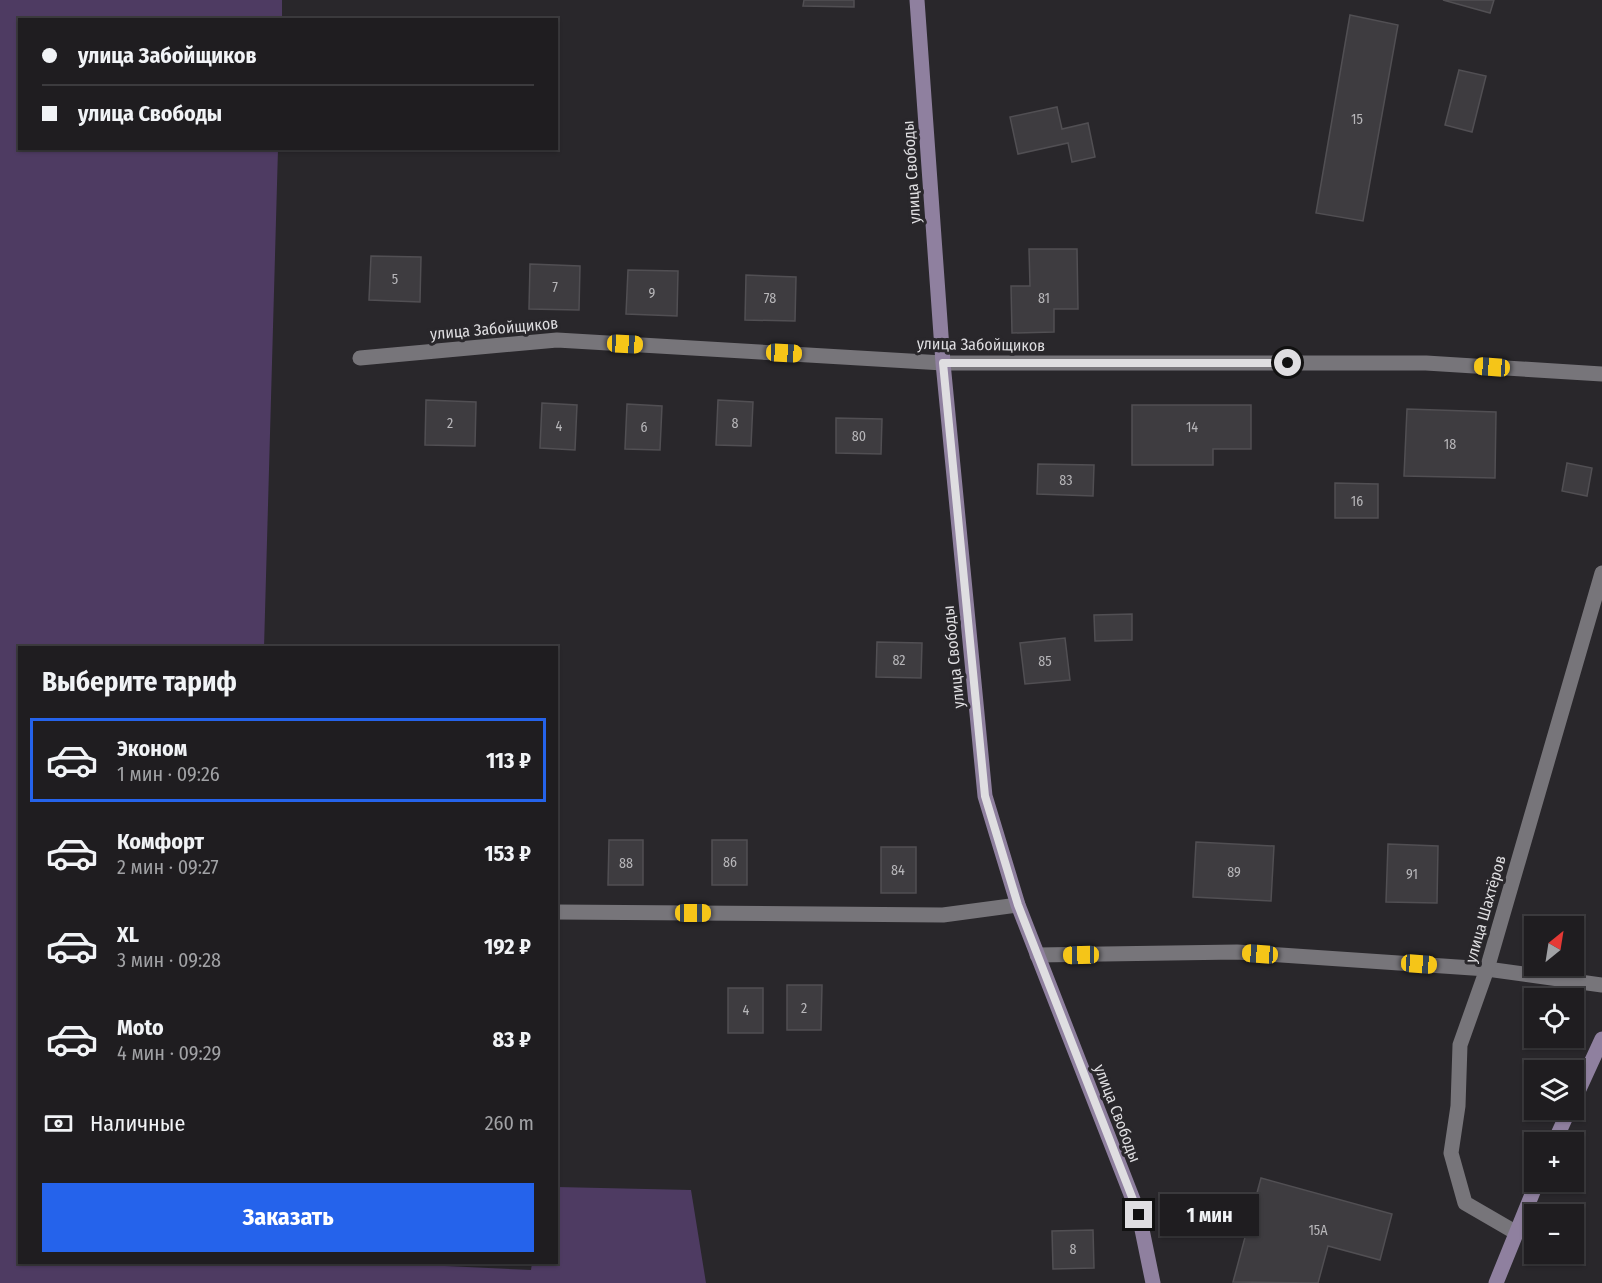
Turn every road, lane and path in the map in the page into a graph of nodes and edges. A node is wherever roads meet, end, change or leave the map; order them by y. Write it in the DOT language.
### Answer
graph roads {
  1 [pos="917,0"];
  2 [pos="360,358"];
  3 [pos="943,363"];
  4 [pos="1602,374"];
  5 [pos="1602,573"];
  6 [pos="1018,905"];
  7 [pos="558,912"];
  8 [pos="1037,955"];
  9 [pos="1487,969"];
  10 [pos="1602,985"];
  11 [pos="1602,1039"];
  12 [pos="1584,1078"];
  13 [pos="1533,1192"];
  14 [pos="1515,1232"];
  15 [pos="1153,1283"];
  16 [pos="1496,1283"];
  1 -- 3 [label="main road, улица Свободы"];
  2 -- 3 [label="street, улица Забойщиков"];
  3 -- 4 [label="street, улица Забойщиков"];
  3 -- 6 [label="main road, улица Свободы"];
  5 -- 9 [label="street, улица Шахтёров"];
  6 -- 7 [label="street"];
  6 -- 8 [label="main road, улица Свободы"];
  8 -- 9 [label="street"];
  8 -- 15 [label="main road, улица Свободы"];
  9 -- 10 [label="street"];
  9 -- 14 [label="street, улица Шахтёров"];
  11 -- 12 [label="main road"];
  13 -- 14 [label="main road"];
  14 -- 16 [label="main road"];
}
